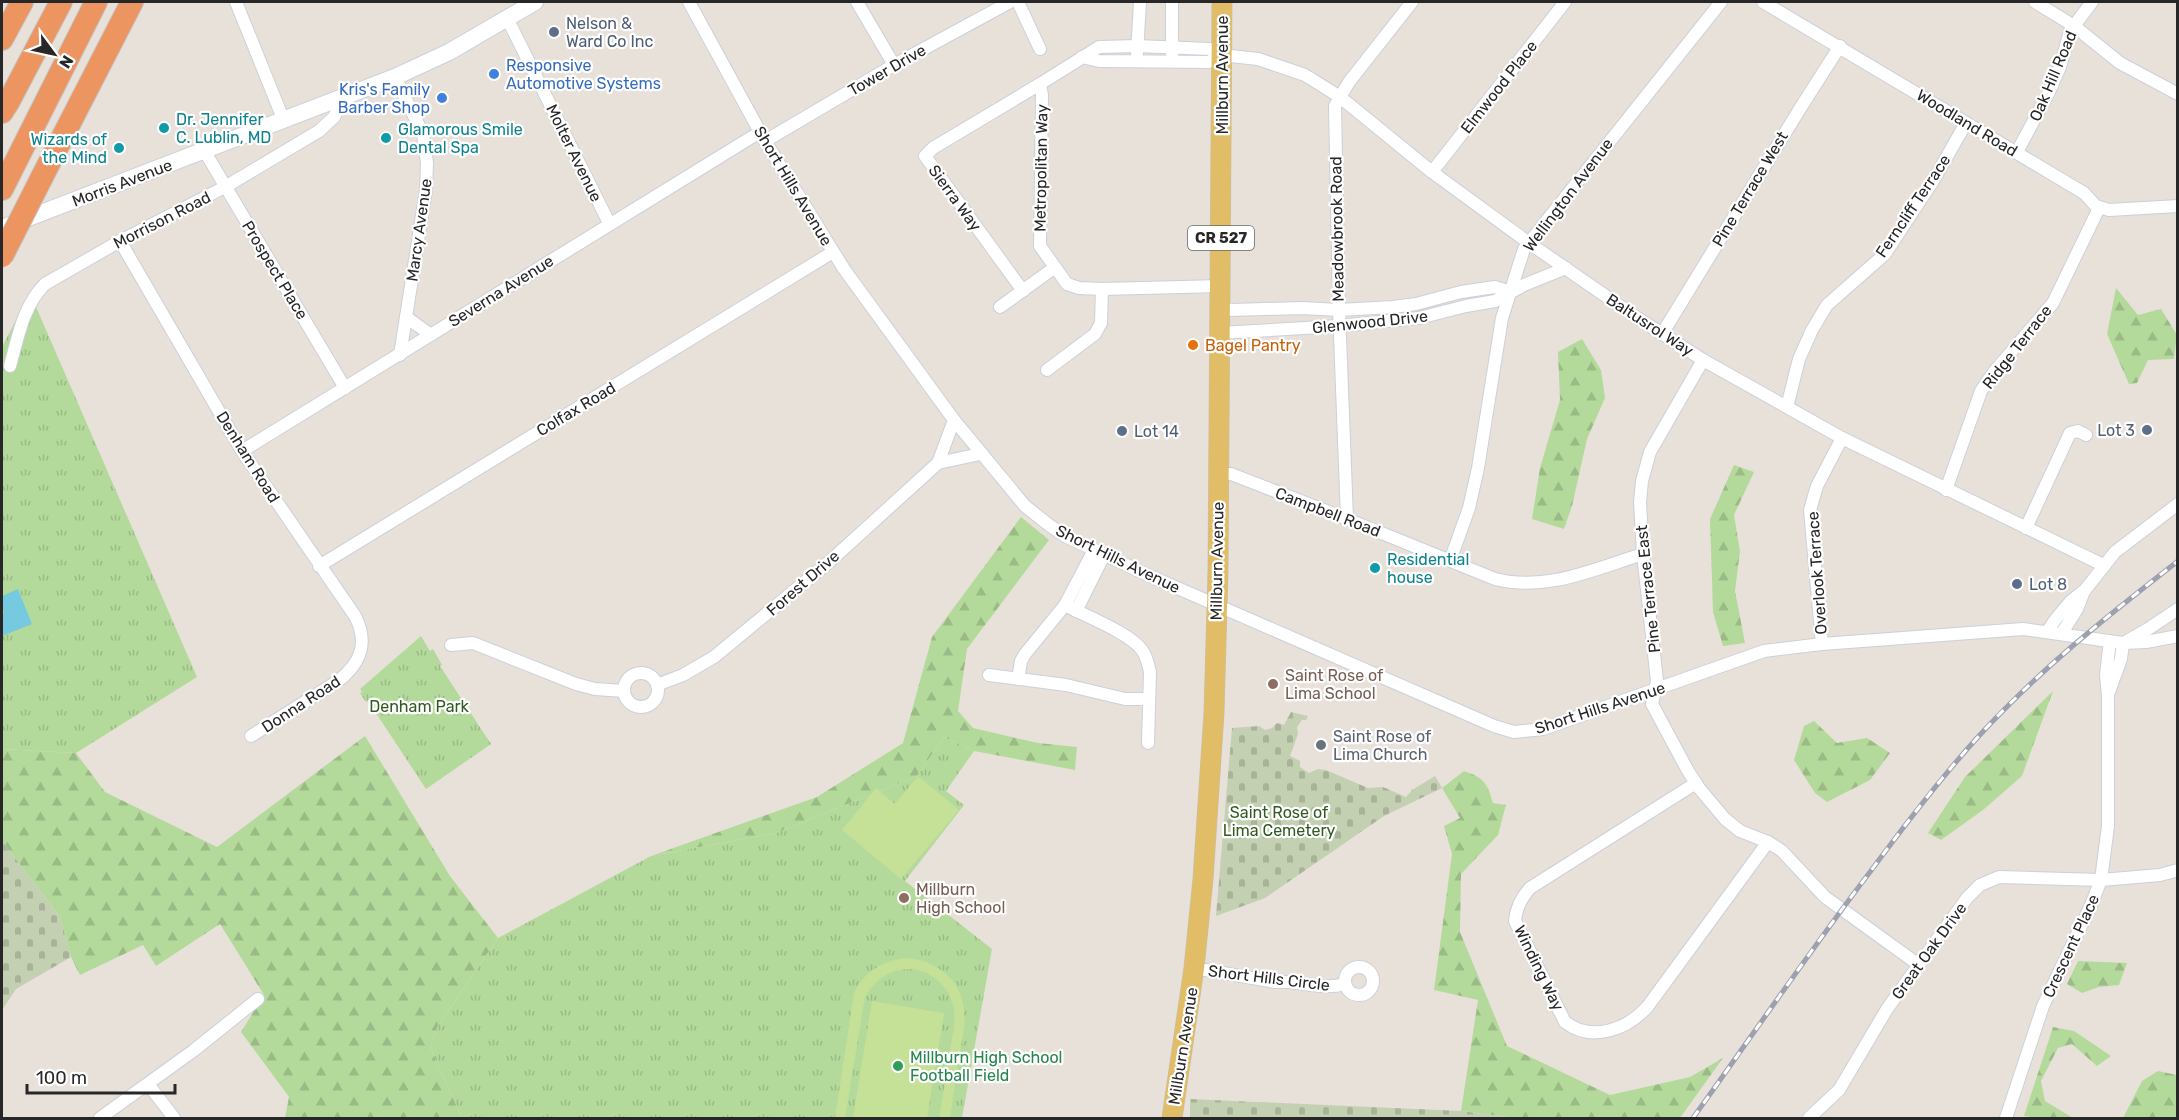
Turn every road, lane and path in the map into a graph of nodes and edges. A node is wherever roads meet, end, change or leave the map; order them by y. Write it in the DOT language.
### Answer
graph roads {
  1 [pos="13,2"];
  2 [pos="22,2"];
  3 [pos="47,2"];
  4 [pos="61,2"];
  5 [pos="96,2"];
  6 [pos="132,2"];
  7 [pos="236,2"];
  8 [pos="535,2"];
  9 [pos="689,2"];
  10 [pos="858,2"];
  11 [pos="1010,2"];
  12 [pos="1018,2"];
  13 [pos="1140,2"];
  14 [pos="1172,2"];
  15 [pos="1222,2"];
  16 [pos="1412,2"];
  17 [pos="1565,2"];
  18 [pos="1720,2"];
  19 [pos="1763,2"];
  20 [pos="2035,2"];
  21 [pos="2092,2"];
  22 [pos="507,18"];
  23 [pos="2074,26"];
  24 [pos="2,32"];
  25 [pos="2,39"];
  26 [pos="1137,46"];
  27 [pos="1840,46"];
  28 [pos="1040,49"];
  29 [pos="1172,55"];
  30 [pos="1221,55"];
  31 [pos="1082,57"];
  32 [pos="1137,60"];
  33 [pos="894,65"];
  34 [pos="395,77"];
  35 [pos="1040,84"];
  36 [pos="2178,94"];
  37 [pos="345,98"];
  38 [pos="1340,98"];
  39 [pos="2,103"];
  40 [pos="2,112"];
  41 [pos="284,121"];
  42 [pos="1966,123"];
  43 [pos="762,136"];
  44 [pos="205,152"];
  45 [pos="2017,152"];
  46 [pos="1432,172"];
  47 [pos="225,187"];
  48 [pos="2,189"];
  49 [pos="2178,206"];
  50 [pos="2099,207"];
  51 [pos="609,224"];
  52 [pos="2,228"];
  53 [pos="120,240"];
  54 [pos="1529,243"];
  55 [pos="833,252"];
  56 [pos="2,256"];
  57 [pos="1054,268"];
  58 [pos="1566,268"];
  59 [pos="1221,286"];
  60 [pos="1102,289"];
  61 [pos="1023,291"];
  62 [pos="1510,292"];
  63 [pos="1000,307"];
  64 [pos="1220,308"];
  65 [pos="1339,310"];
  66 [pos="406,317"];
  67 [pos="1340,326"];
  68 [pos="1220,333"];
  69 [pos="1662,334"];
  70 [pos="431,335"];
  71 [pos="400,355"];
  72 [pos="1703,360"];
  73 [pos="10,366"];
  74 [pos="1047,370"];
  75 [pos="345,388"];
  76 [pos="1787,407"];
  77 [pos="954,420"];
  78 [pos="2086,435"];
  79 [pos="1842,438"];
  80 [pos="242,450"];
  81 [pos="980,454"];
  82 [pos="938,463"];
  83 [pos="1219,474"];
  84 [pos="1946,490"];
  85 [pos="2178,504"];
  86 [pos="1347,519"];
  87 [pos="2026,528"];
  88 [pos="1099,552"];
  89 [pos="1643,554"];
  90 [pos="1450,561"];
  91 [pos="2103,565"];
  92 [pos="319,566"];
  93 [pos="2085,590"];
  94 [pos="1217,606"];
  95 [pos="1071,608"];
  96 [pos="2178,609"];
  97 [pos="2047,632"];
  98 [pos="2062,633"];
  99 [pos="2178,636"];
  100 [pos="2110,641"];
  101 [pos="2123,643"];
  102 [pos="1822,644"];
  103 [pos="451,645"];
  104 [pos="351,671"];
  105 [pos="989,675"];
  106 [pos="1018,679"];
  107 [pos="657,685"];
  108 [pos="1655,690"];
  109 [pos="624,691"];
  110 [pos="2108,696"];
  111 [pos="1149,699"];
  112 [pos="251,736"];
  113 [pos="1148,743"];
  114 [pos="1696,783"];
  115 [pos="1768,842"];
  116 [pos="2178,870"];
  117 [pos="2101,880"];
  118 [pos="1919,965"];
  119 [pos="1194,969"];
  120 [pos="1345,984"];
  121 [pos="258,999"];
  122 [pos="148,1084"];
  123 [pos="100,1119"];
  124 [pos="174,1119"];
  125 [pos="1172,1119"];
  126 [pos="1809,1119"];
  127 [pos="2006,1119"];
  1 -- 24 [label="highway"];
  2 -- 25 [label="highway"];
  3 -- 39 [label="highway"];
  4 -- 40 [label="highway"];
  5 -- 48 [label="highway"];
  6 -- 56 [label="highway, bridge"];
  7 -- 41 [label="street"];
  8 -- 22 [label="main road, Morris Avenue"];
  9 -- 43 [label="street, Short Hills Avenue"];
  10 -- 33 [label="street"];
  11 -- 33 [label="street, Tower Drive"];
  12 -- 28 [label="street"];
  13 -- 26 [label="street"];
  14 -- 29 [label="street"];
  15 -- 30 [label="main road, Millburn Avenue / CR 527"];
  16 -- 38 [label="street, Meadowbrook Road"];
  17 -- 46 [label="street, Elmwood Place"];
  18 -- 54 [label="street, Wellington Avenue"];
  19 -- 27 [label="street, Woodland Road"];
  20 -- 23 [label="street"];
  21 -- 23 [label="street, Oak Hill Road"];
  22 -- 34 [label="main road, Morris Avenue"];
  22 -- 51 [label="street, Molter Avenue"];
  23 -- 36 [label="street"];
  23 -- 45 [label="street, Oak Hill Road"];
  26 -- 29 [label="street, Metropolitan Way"];
  26 -- 31 [label="street, Metropolitan Way"];
  26 -- 32 [label="street"];
  27 -- 42 [label="street, Woodland Road"];
  27 -- 69 [label="street, Pine Terrace West"];
  29 -- 30 [label="street, Metropolitan Way"];
  29 -- 32 [label="street, Metropolitan Way"];
  30 -- 38 [label="street, Baltusrol Way"];
  30 -- 59 [label="main road, Millburn Avenue / CR 527"];
  31 -- 32 [label="street, Metropolitan Way"];
  31 -- 35 [label="street, Metropolitan Way"];
  33 -- 43 [label="street, Tower Drive"];
  34 -- 37 [label="main road, Morris Avenue"];
  34 -- 66 [label="street, Marcy Avenue"];
  35 -- 57 [label="street, Metropolitan Way"];
  35 -- 61 [label="street, Sierra Way"];
  37 -- 41 [label="main road, Morris Avenue"];
  37 -- 47 [label="street, Morrison Road"];
  38 -- 46 [label="street, Baltusrol Way"];
  38 -- 65 [label="street, Meadowbrook Road"];
  41 -- 44 [label="main road, Morris Avenue"];
  42 -- 45 [label="street, Woodland Road"];
  42 -- 76 [label="street, Ferncliff Terrace"];
  43 -- 51 [label="street, Severna Avenue"];
  43 -- 55 [label="street, Short Hills Avenue"];
  44 -- 47 [label="street, Prospect Place"];
  44 -- 52 [label="main road, Morris Avenue"];
  45 -- 50 [label="street, Woodland Road"];
  46 -- 54 [label="street, Baltusrol Way"];
  47 -- 53 [label="street, Morrison Road"];
  47 -- 75 [label="street, Prospect Place"];
  49 -- 50 [label="street"];
  50 -- 84 [label="street, Ridge Terrace"];
  51 -- 70 [label="street, Severna Avenue"];
  53 -- 73 [label="street, Morrison Road"];
  53 -- 80 [label="street, Denham Road"];
  54 -- 58 [label="street, Baltusrol Way"];
  54 -- 62 [label="street, Wellington Avenue"];
  55 -- 77 [label="street, Short Hills Avenue"];
  55 -- 92 [label="street, Colfax Road"];
  57 -- 60 [label="street, Metropolitan Way"];
  57 -- 61 [label="street"];
  58 -- 62 [label="street"];
  58 -- 69 [label="street, Baltusrol Way"];
  59 -- 60 [label="street, Metropolitan Way"];
  59 -- 64 [label="main road, Millburn Avenue / CR 527"];
  60 -- 74 [label="street"];
  61 -- 63 [label="street"];
  62 -- 65 [label="street, Glenwood Drive"];
  62 -- 67 [label="street, Glenwood Drive"];
  62 -- 90 [label="street, Wellington Avenue"];
  64 -- 65 [label="street, Glenwood Drive"];
  64 -- 68 [label="main road, Millburn Avenue / CR 527"];
  65 -- 67 [label="street, Meadowbrook Road"];
  66 -- 70 [label="street"];
  66 -- 71 [label="street, Marcy Avenue"];
  67 -- 68 [label="street, Glenwood Drive"];
  67 -- 86 [label="street, Meadowbrook Road"];
  68 -- 83 [label="main road, Millburn Avenue / CR 527"];
  69 -- 72 [label="street, Baltusrol Way"];
  70 -- 71 [label="street, Severna Avenue"];
  71 -- 75 [label="street, Severna Avenue"];
  72 -- 76 [label="street, Baltusrol Way"];
  72 -- 89 [label="street, Pine Terrace East"];
  75 -- 80 [label="street, Severna Avenue"];
  76 -- 79 [label="street, Baltusrol Way"];
  77 -- 81 [label="street, Short Hills Avenue"];
  77 -- 82 [label="street, Forest Drive"];
  78 -- 87 [label="street"];
  79 -- 84 [label="street, Baltusrol Way"];
  79 -- 102 [label="street, Overlook Terrace"];
  80 -- 92 [label="street, Denham Road"];
  81 -- 82 [label="street"];
  81 -- 88 [label="street, Short Hills Avenue"];
  82 -- 107 [label="street, Forest Drive"];
  83 -- 86 [label="street, Campbell Road"];
  83 -- 94 [label="main road, Millburn Avenue / CR 527"];
  84 -- 87 [label="street, Baltusrol Way"];
  85 -- 91 [label="street"];
  86 -- 90 [label="street, Campbell Road"];
  87 -- 91 [label="street, Baltusrol Way"];
  88 -- 94 [label="street, Short Hills Avenue"];
  88 -- 95 [label="street"];
  89 -- 90 [label="street, Campbell Road"];
  89 -- 108 [label="street, Pine Terrace East"];
  91 -- 93 [label="street"];
  92 -- 104 [label="street, Denham Road"];
  93 -- 97 [label="street"];
  93 -- 98 [label="street"];
  94 -- 108 [label="street, Short Hills Avenue"];
  94 -- 119 [label="main road, Millburn Avenue / CR 527"];
  95 -- 106 [label="street"];
  95 -- 111 [label="street"];
  96 -- 101 [label="street"];
  97 -- 98 [label="street, Short Hills Avenue"];
  97 -- 102 [label="street, Short Hills Avenue"];
  98 -- 100 [label="street, Short Hills Avenue"];
  99 -- 101 [label="street, Short Hills Avenue"];
  100 -- 101 [label="street, Short Hills Avenue"];
  100 -- 110 [label="street, Crescent Place"];
  101 -- 110 [label="street, Crescent Place"];
  102 -- 108 [label="street, Short Hills Avenue"];
  103 -- 109 [label="street"];
  104 -- 112 [label="street, Donna Road"];
  105 -- 106 [label="street"];
  106 -- 111 [label="street"];
  107 -- 109 [label="street"];
  107 -- 109 [label="street"];
  108 -- 114 [label="street, Pine Terrace East"];
  110 -- 117 [label="street, Crescent Place"];
  111 -- 113 [label="street"];
  114 -- 115 [label="street, Pine Terrace East"];
  114 -- 115 [label="street, Winding Way"];
  115 -- 118 [label="street, Pine Terrace East"];
  116 -- 117 [label="street, Great Oak Drive"];
  117 -- 118 [label="street, Great Oak Drive"];
  117 -- 127 [label="street, Crescent Place"];
  118 -- 126 [label="street, Great Oak Drive"];
  119 -- 120 [label="street, Short Hills Circle"];
  119 -- 125 [label="main road, Millburn Avenue / CR 527"];
  121 -- 122 [label="street"];
  122 -- 123 [label="street"];
  122 -- 124 [label="street"];
}
